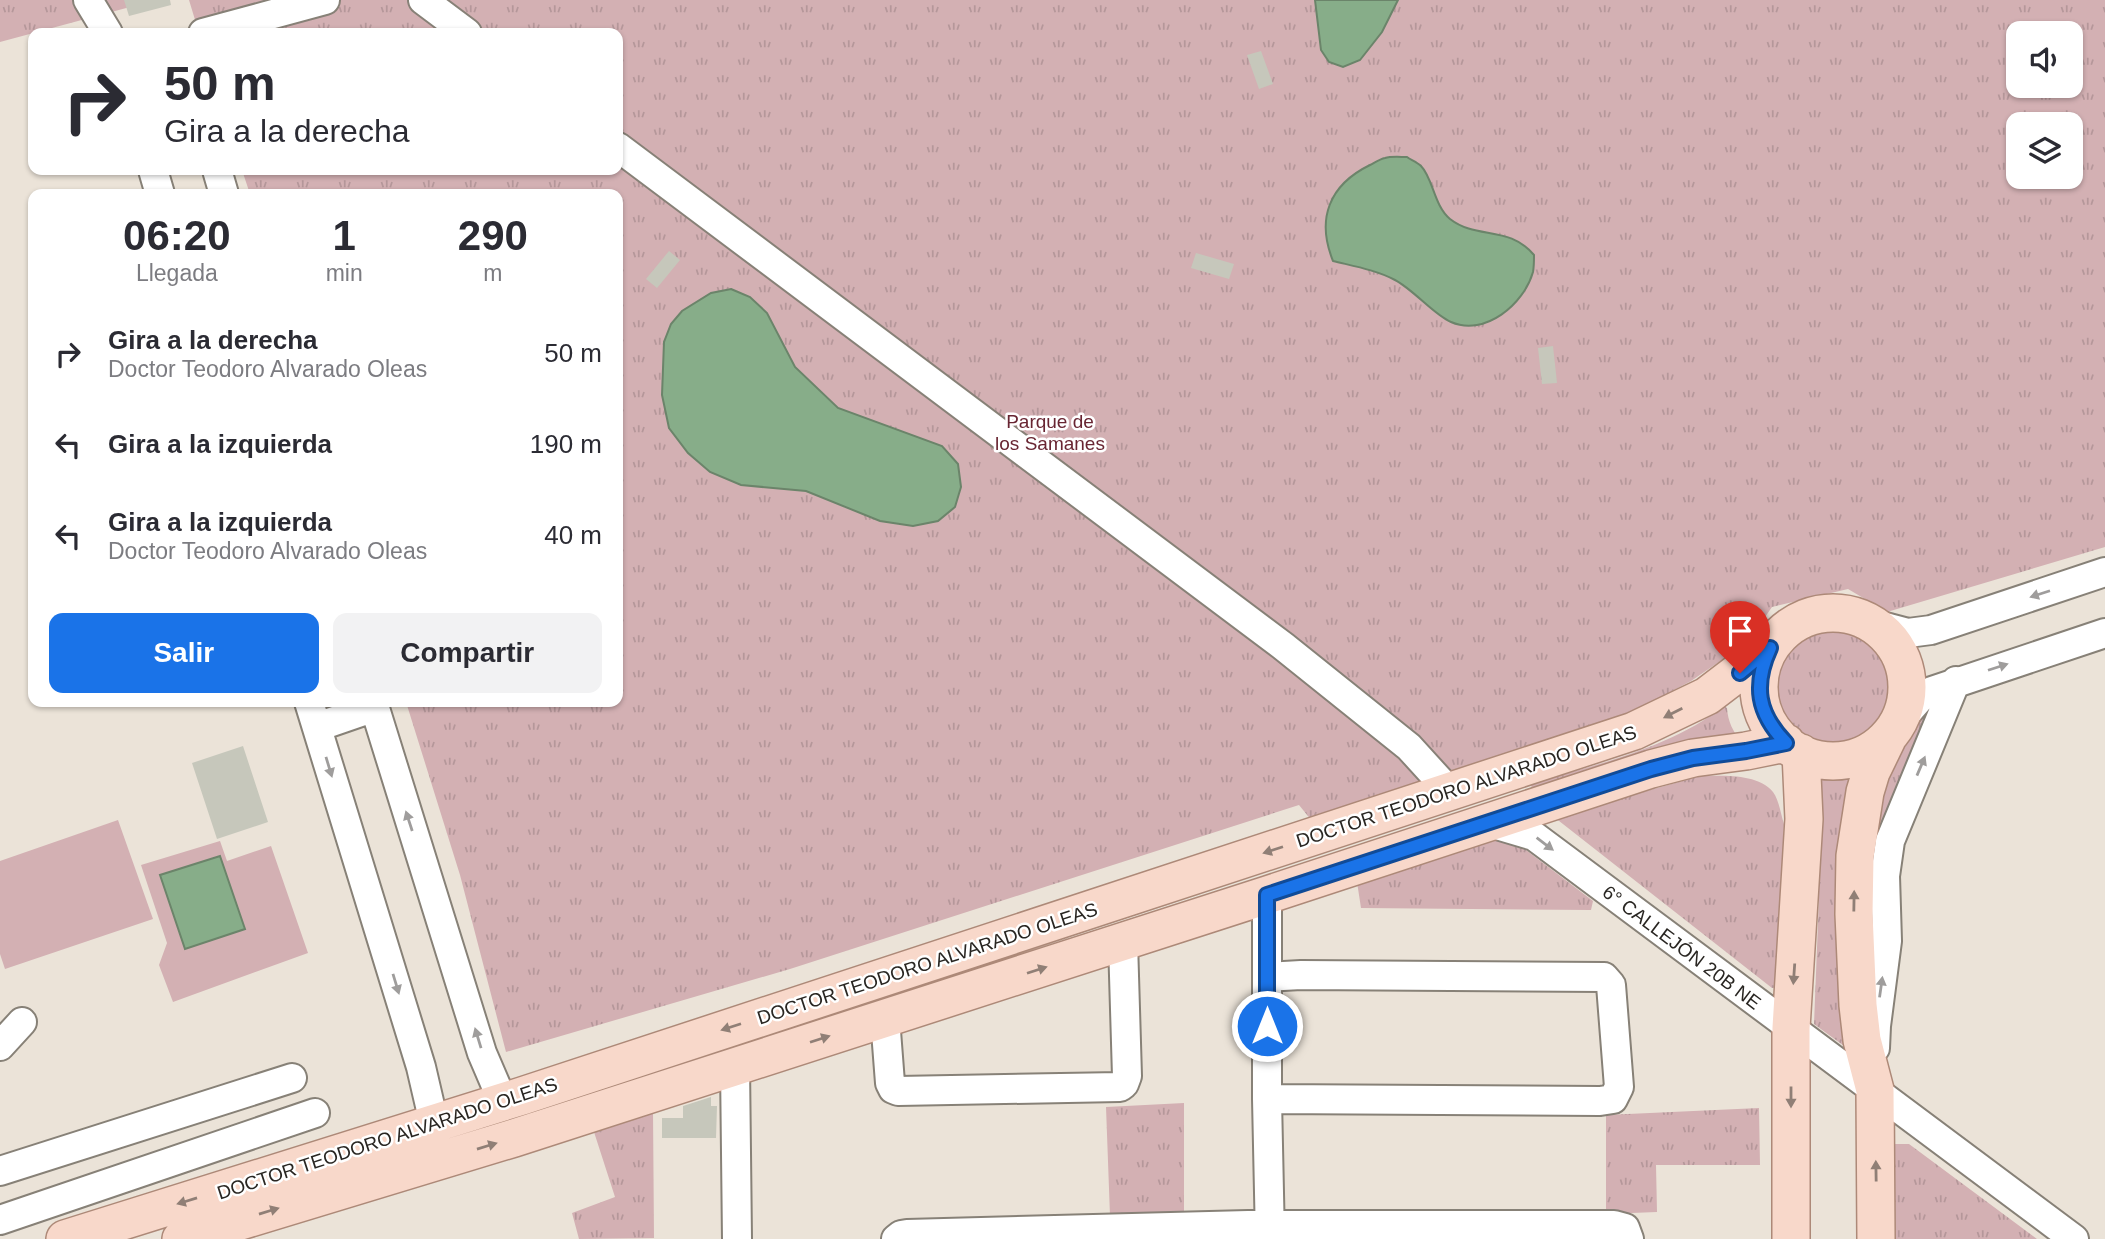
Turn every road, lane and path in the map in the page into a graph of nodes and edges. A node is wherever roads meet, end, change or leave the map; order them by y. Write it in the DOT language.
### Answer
graph roads {
  1 [pos="88,0"];
  2 [pos="325,0"];
  3 [pos="423,0"];
  4 [pos="105,28"];
  5 [pos="221,28"];
  6 [pos="460,28"];
  7 [pos="623,151"];
  8 [pos="2105,572"];
  9 [pos="1870,622"];
  10 [pos="2105,633"];
  11 [pos="1770,648"];
  12 [pos="1956,681"];
  13 [pos="357,707"];
  14 [pos="375,707"];
  15 [pos="313,715"];
  16 [pos="1892,731"];
  17 [pos="1796,760"];
  18 [pos="1450,792"];
  19 [pos="1481,826"];
  20 [pos="1267,895"];
  21 [pos="1123,942"];
  22 [pos="1267,977"];
  23 [pos="885,1018"];
  24 [pos="22,1022"];
  25 [pos="1791,1028"];
  26 [pos="0,1046"];
  27 [pos="735,1066"];
  28 [pos="292,1078"];
  29 [pos="1874,1084"];
  30 [pos="1267,1099"];
  31 [pos="503,1102"];
  32 [pos="315,1114"];
  33 [pos="169,1117"];
  34 [pos="434,1124"];
  35 [pos="184,1158"];
  36 [pos="0,1171"];
  37 [pos="0,1220"];
  38 [pos="1270,1232"];
  39 [pos="199,1236"];
  40 [pos="65,1239"];
  41 [pos="737,1239"];
  42 [pos="896,1239"];
  43 [pos="1629,1239"];
  44 [pos="1791,1239"];
  45 [pos="1877,1239"];
  46 [pos="2074,1239"];
  1 -- 4 [label="street"];
  2 -- 5 [label="street"];
  3 -- 6 [label="street"];
  7 -- 18 [label="street"];
  8 -- 9 [label="street, one-way"];
  9 -- 11 [label="main road"];
  9 -- 16 [label="main road"];
  12 -- 10 [label="street, one-way"];
  11 -- 17 [label="main road"];
  11 -- 18 [label="main road, DOCTOR TEODORO ALVARADO OLEAS, one-way"];
  12 -- 16 [label="street"];
  29 -- 12 [label="street, one-way"];
  13 -- 15 [label="street"];
  31 -- 14 [label="street, one-way"];
  15 -- 34 [label="street, one-way"];
  16 -- 17 [label="main road"];
  29 -- 16 [label="main road, one-way"];
  17 -- 19 [label="main road, DOCTOR TEODORO ALVARADO OLEAS"];
  17 -- 25 [label="main road, one-way"];
  18 -- 31 [label="main road, DOCTOR TEODORO ALVARADO OLEAS, one-way"];
  19 -- 20 [label="main road, DOCTOR TEODORO ALVARADO OLEAS"];
  19 -- 25 [label="street, 6° CALLEJÓN 20B NE, one-way"];
  20 -- 21 [label="main road, DOCTOR TEODORO ALVARADO OLEAS"];
  20 -- 22 [label="street"];
  23 -- 21 [label="main road, DOCTOR TEODORO ALVARADO OLEAS, one-way"];
  21 -- 23 [label="street"];
  22 -- 30 [label="street"];
  22 -- 30 [label="street"];
  27 -- 23 [label="main road, DOCTOR TEODORO ALVARADO OLEAS, one-way"];
  24 -- 26 [label="street"];
  25 -- 29 [label="street, 6° CALLEJÓN 20B NE"];
  25 -- 44 [label="main road, one-way"];
  39 -- 27 [label="main road, DOCTOR TEODORO ALVARADO OLEAS, one-way"];
  27 -- 41 [label="street"];
  28 -- 33 [label="street"];
  45 -- 29 [label="main road, one-way"];
  29 -- 46 [label="street"];
  30 -- 38 [label="street"];
  31 -- 34 [label="main road, DOCTOR TEODORO ALVARADO OLEAS"];
  32 -- 35 [label="street"];
  33 -- 35 [label="street"];
  33 -- 36 [label="street"];
  34 -- 40 [label="main road, DOCTOR TEODORO ALVARADO OLEAS, one-way"];
  35 -- 37 [label="street"];
  38 -- 42 [label="street"];
  38 -- 43 [label="street"];
}
